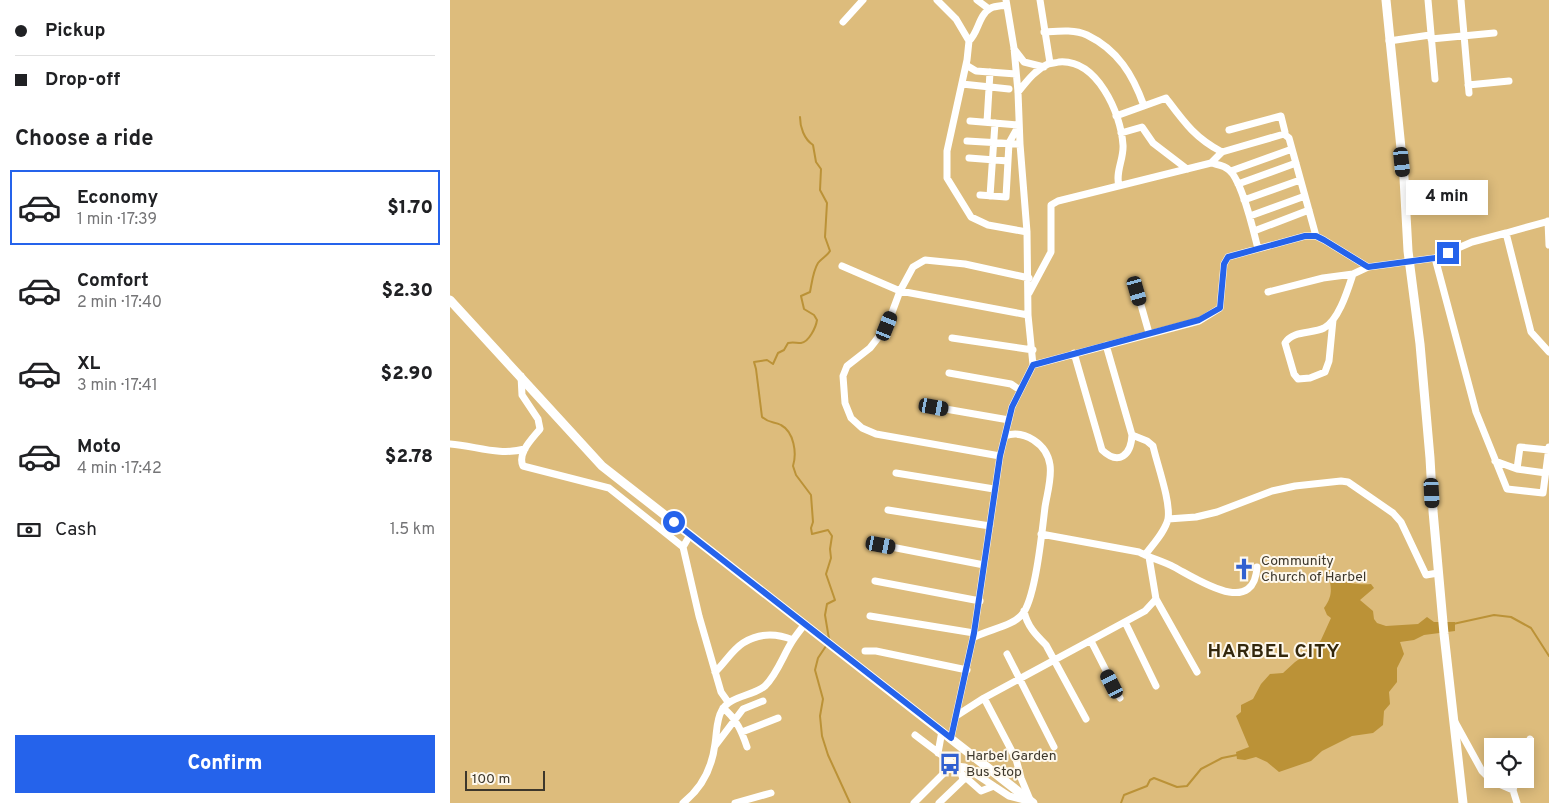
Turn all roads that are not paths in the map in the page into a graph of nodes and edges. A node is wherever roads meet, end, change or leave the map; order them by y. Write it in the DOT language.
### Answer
graph roads {
  1 [pos="863,0"];
  2 [pos="937,0"];
  3 [pos="1040,0"];
  4 [pos="1386,0"];
  5 [pos="1428,0"];
  6 [pos="1461,0"];
  7 [pos="979,1"];
  8 [pos="1006,2"];
  9 [pos="989,9"];
  10 [pos="843,22"];
  11 [pos="1044,32"];
  12 [pos="1494,33"];
  13 [pos="1464,36"];
  14 [pos="1431,37"];
  15 [pos="969,41"];
  16 [pos="1389,41"];
  17 [pos="1014,48"];
  18 [pos="966,65"];
  19 [pos="1047,65"];
  20 [pos="990,72"];
  21 [pos="1016,74"];
  22 [pos="1435,79"];
  23 [pos="1509,81"];
  24 [pos="962,84"];
  25 [pos="1468,84"];
  26 [pos="989,88"];
  27 [pos="1009,89"];
  28 [pos="1018,92"];
  29 [pos="1469,93"];
  30 [pos="1144,106"];
  31 [pos="1116,116"];
  32 [pos="970,121"];
  33 [pos="987,122"];
  34 [pos="995,123"];
  35 [pos="1019,125"];
  36 [pos="1229,130"];
  37 [pos="1120,133"];
  38 [pos="1284,134"];
  39 [pos="968,141"];
  40 [pos="994,142"];
  41 [pos="1009,143"];
  42 [pos="1020,144"];
  43 [pos="1292,149"];
  44 [pos="1222,152"];
  45 [pos="969,158"];
  46 [pos="992,160"];
  47 [pos="1008,161"];
  48 [pos="1211,163"];
  49 [pos="1296,163"];
  50 [pos="1187,169"];
  51 [pos="1231,171"];
  52 [pos="1300,180"];
  53 [pos="1238,184"];
  54 [pos="1119,186"];
  55 [pos="980,195"];
  56 [pos="990,196"];
  57 [pos="1305,196"];
  58 [pos="1244,200"];
  59 [pos="1309,210"];
  60 [pos="1250,216"];
  61 [pos="1549,221"];
  62 [pos="1254,231"];
  63 [pos="1027,232"];
  64 [pos="1506,233"];
  65 [pos="1316,236"];
  66 [pos="1549,245"];
  67 [pos="1258,250"];
  68 [pos="1435,258"];
  69 [pos="1409,262"];
  70 [pos="842,266"];
  71 [pos="1368,267"];
  72 [pos="1353,274"];
  73 [pos="1029,278"];
  74 [pos="900,291"];
  75 [pos="1137,291"];
  76 [pos="1268,292"];
  77 [pos="1028,294"];
  78 [pos="450,300"];
  79 [pos="1028,314"];
  80 [pos="1333,320"];
  81 [pos="1149,334"];
  82 [pos="952,338"];
  83 [pos="1545,342"];
  84 [pos="1106,345"];
  85 [pos="1033,350"];
  86 [pos="1549,352"];
  87 [pos="1074,353"];
  88 [pos="1033,365"];
  89 [pos="950,373"];
  90 [pos="520,376"];
  91 [pos="1020,390"];
  92 [pos="934,407"];
  93 [pos="1009,420"];
  94 [pos="1132,435"];
  95 [pos="1005,436"];
  96 [pos="450,444"];
  97 [pos="525,449"];
  98 [pos="1549,449"];
  99 [pos="1000,456"];
  100 [pos="1495,461"];
  101 [pos="1517,469"];
  102 [pos="896,473"];
  103 [pos="1546,473"];
  104 [pos="994,489"];
  105 [pos="888,510"];
  106 [pos="1168,519"];
  107 [pos="990,526"];
  108 [pos="1042,534"];
  109 [pos="690,535"];
  110 [pos="881,545"];
  111 [pos="683,547"];
  112 [pos="1147,556"];
  113 [pos="984,565"];
  114 [pos="1257,567"];
  115 [pos="1438,574"];
  116 [pos="875,581"];
  117 [pos="1156,599"];
  118 [pos="980,601"];
  119 [pos="1024,612"];
  120 [pos="870,616"];
  121 [pos="1125,622"];
  122 [pos="805,624"];
  123 [pos="974,636"];
  124 [pos="793,640"];
  125 [pos="1090,640"];
  126 [pos="865,651"];
  127 [pos="1007,654"];
  128 [pos="1055,660"];
  129 [pos="967,670"];
  130 [pos="715,672"];
  131 [pos="1197,672"];
  132 [pos="1019,679"];
  133 [pos="1156,686"];
  134 [pos="984,698"];
  135 [pos="1120,698"];
  136 [pos="763,701"];
  137 [pos="726,705"];
  138 [pos="956,716"];
  139 [pos="778,718"];
  140 [pos="1453,718"];
  141 [pos="734,719"];
  142 [pos="1086,719"];
  143 [pos="942,731"];
  144 [pos="742,732"];
  145 [pos="915,735"];
  146 [pos="951,738"];
  147 [pos="715,746"];
  148 [pos="747,747"];
  149 [pos="1054,747"];
  150 [pos="938,752"];
  151 [pos="954,765"];
  152 [pos="963,776"];
  153 [pos="994,786"];
  154 [pos="1513,790"];
  155 [pos="771,793"];
  156 [pos="1032,802"];
  157 [pos="683,803"];
  158 [pos="736,803"];
  159 [pos="914,803"];
  160 [pos="939,803"];
  161 [pos="1463,803"];
  162 [pos="1517,803"];
  1 -- 10 [label="street"];
  2 -- 15 [label="street"];
  3 -- 11 [label="street"];
  4 -- 16 [label="main road"];
  5 -- 14 [label="street"];
  6 -- 13 [label="street"];
  7 -- 9 [label="street"];
  8 -- 9 [label="street"];
  8 -- 17 [label="street"];
  9 -- 15 [label="street"];
  11 -- 19 [label="street"];
  11 -- 30 [label="street"];
  12 -- 13 [label="street"];
  13 -- 14 [label="street"];
  13 -- 25 [label="street"];
  14 -- 16 [label="street"];
  14 -- 22 [label="street"];
  15 -- 18 [label="street"];
  16 -- 69 [label="main road"];
  17 -- 19 [label="street"];
  17 -- 21 [label="street"];
  18 -- 20 [label="street"];
  18 -- 24 [label="street"];
  19 -- 28 [label="street"];
  19 -- 31 [label="street"];
  20 -- 21 [label="street"];
  20 -- 26 [label="street"];
  21 -- 28 [label="street"];
  23 -- 25 [label="street"];
  24 -- 26 [label="street"];
  24 -- 63 [label="street"];
  25 -- 29 [label="street"];
  26 -- 27 [label="street"];
  26 -- 33 [label="street"];
  28 -- 35 [label="street"];
  30 -- 31 [label="street"];
  30 -- 44 [label="street"];
  31 -- 37 [label="street"];
  32 -- 33 [label="street"];
  33 -- 34 [label="street"];
  34 -- 35 [label="street"];
  34 -- 40 [label="street"];
  35 -- 41 [label="street"];
  35 -- 42 [label="street"];
  36 -- 38 [label="street"];
  37 -- 50 [label="street"];
  37 -- 54 [label="street"];
  38 -- 43 [label="street"];
  38 -- 44 [label="street"];
  39 -- 40 [label="street"];
  40 -- 41 [label="street"];
  40 -- 46 [label="street"];
  41 -- 42 [label="street"];
  41 -- 47 [label="street"];
  42 -- 63 [label="street"];
  43 -- 49 [label="street"];
  43 -- 51 [label="street"];
  44 -- 48 [label="street"];
  45 -- 46 [label="street"];
  46 -- 47 [label="street"];
  46 -- 56 [label="street"];
  47 -- 56 [label="street"];
  48 -- 50 [label="street"];
  48 -- 51 [label="street"];
  49 -- 52 [label="street"];
  49 -- 53 [label="street"];
  50 -- 54 [label="street"];
  51 -- 53 [label="street"];
  52 -- 57 [label="street"];
  52 -- 58 [label="street"];
  53 -- 58 [label="street"];
  54 -- 77 [label="street"];
  55 -- 56 [label="street"];
  57 -- 59 [label="street"];
  57 -- 60 [label="street"];
  58 -- 60 [label="street"];
  59 -- 62 [label="street"];
  59 -- 65 [label="street"];
  60 -- 62 [label="street"];
  61 -- 64 [label="street"];
  61 -- 66 [label="street"];
  62 -- 67 [label="street"];
  63 -- 73 [label="street"];
  64 -- 68 [label="street"];
  64 -- 83 [label="street"];
  65 -- 67 [label="street"];
  65 -- 71 [label="street"];
  67 -- 81 [label="street"];
  68 -- 69 [label="street"];
  68 -- 100 [label="street"];
  69 -- 71 [label="street"];
  69 -- 115 [label="main road"];
  70 -- 74 [label="street"];
  71 -- 72 [label="street"];
  72 -- 76 [label="street"];
  72 -- 80 [label="street"];
  73 -- 74 [label="street"];
  73 -- 77 [label="street"];
  74 -- 79 [label="street"];
  74 -- 99 [label="street"];
  75 -- 81 [label="street"];
  77 -- 79 [label="street"];
  78 -- 90 [label="main road"];
  79 -- 85 [label="street"];
  80 -- 80 [label="street"];
  81 -- 84 [label="street"];
  82 -- 85 [label="street"];
  83 -- 86 [label="street"];
  84 -- 87 [label="street"];
  84 -- 94 [label="street"];
  85 -- 88 [label="street"];
  87 -- 88 [label="street"];
  87 -- 94 [label="street"];
  88 -- 91 [label="street"];
  89 -- 91 [label="street"];
  90 -- 97 [label="street"];
  90 -- 109 [label="main road"];
  91 -- 93 [label="street"];
  92 -- 93 [label="street"];
  93 -- 95 [label="street"];
  94 -- 106 [label="street"];
  95 -- 99 [label="street"];
  95 -- 108 [label="street"];
  96 -- 97 [label="street"];
  97 -- 111 [label="street"];
  98 -- 101 [label="street"];
  98 -- 103 [label="street"];
  99 -- 104 [label="street"];
  100 -- 101 [label="street"];
  100 -- 103 [label="street"];
  101 -- 103 [label="street"];
  102 -- 104 [label="street"];
  104 -- 107 [label="street"];
  105 -- 107 [label="street"];
  106 -- 112 [label="street"];
  106 -- 115 [label="street"];
  107 -- 113 [label="street"];
  108 -- 112 [label="street"];
  108 -- 119 [label="street"];
  109 -- 111 [label="street"];
  109 -- 122 [label="main road"];
  110 -- 113 [label="street"];
  111 -- 130 [label="street"];
  112 -- 114 [label="street"];
  112 -- 117 [label="street"];
  113 -- 118 [label="street"];
  115 -- 140 [label="main road"];
  116 -- 118 [label="street"];
  117 -- 121 [label="street"];
  117 -- 131 [label="street"];
  118 -- 123 [label="street"];
  119 -- 123 [label="street"];
  119 -- 128 [label="street"];
  120 -- 123 [label="street"];
  121 -- 125 [label="street"];
  121 -- 133 [label="street"];
  122 -- 124 [label="street"];
  122 -- 143 [label="main road"];
  123 -- 129 [label="street"];
  124 -- 130 [label="street"];
  124 -- 137 [label="street"];
  125 -- 128 [label="street"];
  125 -- 135 [label="street"];
  126 -- 129 [label="street"];
  127 -- 132 [label="street"];
  128 -- 132 [label="street"];
  128 -- 142 [label="street"];
  129 -- 138 [label="street"];
  130 -- 137 [label="street"];
  132 -- 134 [label="street"];
  132 -- 149 [label="street"];
  134 -- 138 [label="street"];
  134 -- 156 [label="street"];
  136 -- 141 [label="street"];
  137 -- 141 [label="street"];
  137 -- 147 [label="street"];
  138 -- 146 [label="street"];
  139 -- 144 [label="street"];
  140 -- 154 [label="street"];
  140 -- 161 [label="main road"];
  141 -- 144 [label="street"];
  141 -- 147 [label="street"];
  143 -- 146 [label="main road"];
  143 -- 150 [label="street"];
  144 -- 148 [label="street"];
  145 -- 150 [label="street"];
  146 -- 156 [label="main road"];
  147 -- 157 [label="street"];
  150 -- 151 [label="street"];
  151 -- 152 [label="street"];
  151 -- 153 [label="street"];
  151 -- 159 [label="street"];
  152 -- 153 [label="street"];
  152 -- 160 [label="street"];
  153 -- 156 [label="street"];
  154 -- 162 [label="street"];
  155 -- 158 [label="street"];
}
